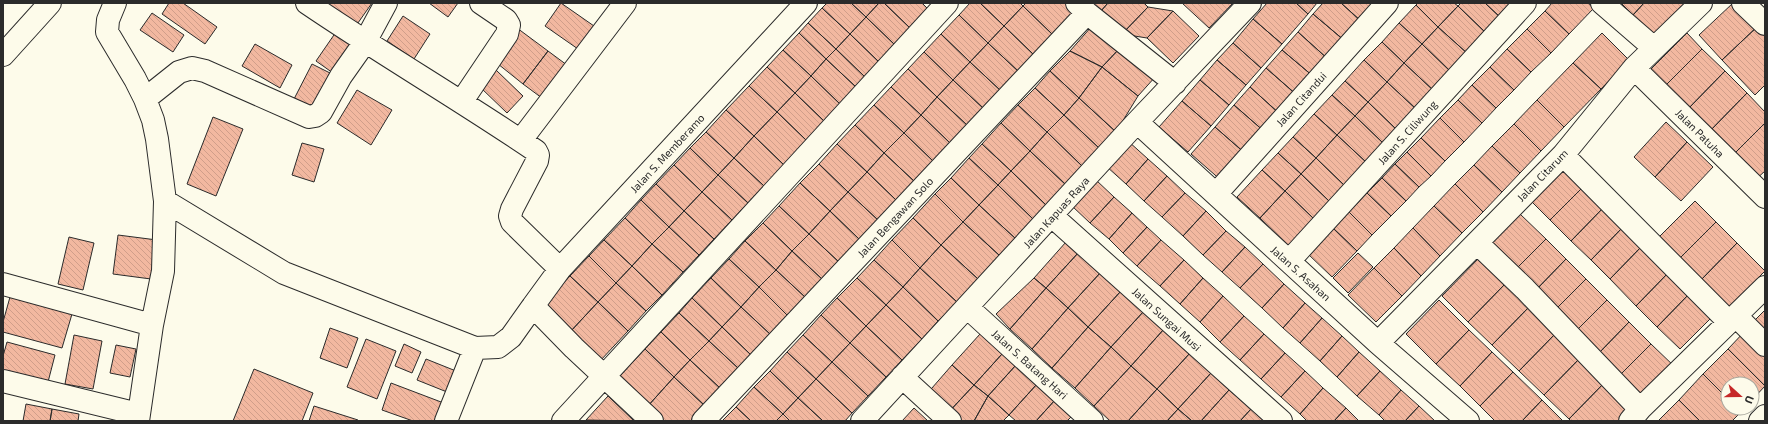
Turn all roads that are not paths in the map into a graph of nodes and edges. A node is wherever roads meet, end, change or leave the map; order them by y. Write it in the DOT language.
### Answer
graph roads {
  1 [pos="50,3"];
  2 [pos="115,3"];
  3 [pos="307,3"];
  4 [pos="385,3"];
  5 [pos="481,3"];
  6 [pos="625,3"];
  7 [pos="806,3"];
  8 [pos="947,3"];
  9 [pos="1387,3"];
  10 [pos="1525,3"];
  11 [pos="1602,3"];
  12 [pos="1701,3"];
  13 [pos="1743,3"];
  14 [pos="1246,4"];
  15 [pos="1082,8"];
  16 [pos="1765,24"];
  17 [pos="365,42"];
  18 [pos="1654,48"];
  19 [pos="3,55"];
  20 [pos="1634,68"];
  21 [pos="1175,83"];
  22 [pos="145,100"];
  23 [pos="462,101"];
  24 [pos="1137,122"];
  25 [pos="521,140"];
  26 [pos="1563,155"];
  27 [pos="1216,194"];
  28 [pos="1765,197"];
  29 [pos="165,201"];
  30 [pos="1052,216"];
  31 [pos="1477,243"];
  32 [pos="1289,262"];
  33 [pos="560,269"];
  34 [pos="3,284"];
  35 [pos="1765,287"];
  36 [pos="532,306"];
  37 [pos="967,307"];
  38 [pos="1733,319"];
  39 [pos="152,325"];
  40 [pos="1378,343"];
  41 [pos="1765,345"];
  42 [pos="475,348"];
  43 [pos="604,376"];
  44 [pos="902,377"];
  45 [pos="3,381"];
  46 [pos="1635,415"];
  47 [pos="1765,416"];
  48 [pos="138,417"];
  49 [pos="446,421"];
  50 [pos="563,421"];
  51 [pos="652,421"];
  52 [pos="704,421"];
  53 [pos="862,421"];
  54 [pos="950,421"];
  55 [pos="1092,421"];
  56 [pos="1281,421"];
  57 [pos="1468,421"];
  58 [pos="1760,421"];
  1 -- 19 [label="street"];
  2 -- 22 [label="street"];
  3 -- 17 [label="street"];
  4 -- 17 [label="street"];
  5 -- 23 [label="street"];
  6 -- 25 [label="street"];
  7 -- 33 [label="street, Jalan S. Memberamo"];
  8 -- 43 [label="street"];
  9 -- 27 [label="street, Jalan Citandui"];
  10 -- 32 [label="street, Jalan S. Ciliwung"];
  11 -- 18 [label="street"];
  12 -- 18 [label="street, Jalan Citarum"];
  13 -- 16 [label="street"];
  14 -- 21 [label="street, Jalan Kapuas Raya"];
  15 -- 21 [label="street"];
  15 -- 52 [label="street, Jalan Bengawan Solo"];
  17 -- 22 [label="street"];
  17 -- 23 [label="street"];
  18 -- 20 [label="street, Jalan Citarum"];
  20 -- 26 [label="street, Jalan Citarum"];
  20 -- 28 [label="street, Jalan Patuha"];
  21 -- 24 [label="street, Jalan Kapuas Raya"];
  22 -- 29 [label="street"];
  23 -- 25 [label="street"];
  24 -- 27 [label="street, Jalan S. Asahan"];
  24 -- 30 [label="street, Jalan Kapuas Raya"];
  25 -- 33 [label="street"];
  26 -- 31 [label="street, Jalan Citarum"];
  26 -- 38 [label="street"];
  27 -- 32 [label="street, Jalan S. Asahan"];
  29 -- 39 [label="street"];
  29 -- 42 [label="street"];
  30 -- 37 [label="street, Jalan Kapuas Raya"];
  30 -- 56 [label="street, Jalan Sungai Musi"];
  31 -- 40 [label="street, Jalan Citarum"];
  31 -- 46 [label="street"];
  32 -- 40 [label="street, Jalan S. Asahan"];
  33 -- 36 [label="street, Jalan S. Memberamo"];
  34 -- 39 [label="street"];
  35 -- 38 [label="street"];
  36 -- 42 [label="street, Jalan S. Memberamo"];
  36 -- 43 [label="street"];
  37 -- 44 [label="street, Jalan Kapuas Raya"];
  37 -- 55 [label="street, Jalan S. Batang Hari"];
  38 -- 41 [label="street"];
  38 -- 46 [label="street"];
  39 -- 48 [label="street"];
  40 -- 57 [label="street, Jalan S. Asahan"];
  42 -- 49 [label="street"];
  43 -- 50 [label="street"];
  43 -- 51 [label="street"];
  44 -- 53 [label="street, Jalan Kapuas Raya"];
  44 -- 54 [label="street"];
  45 -- 48 [label="street"];
  47 -- 58 [label="street"];
}
